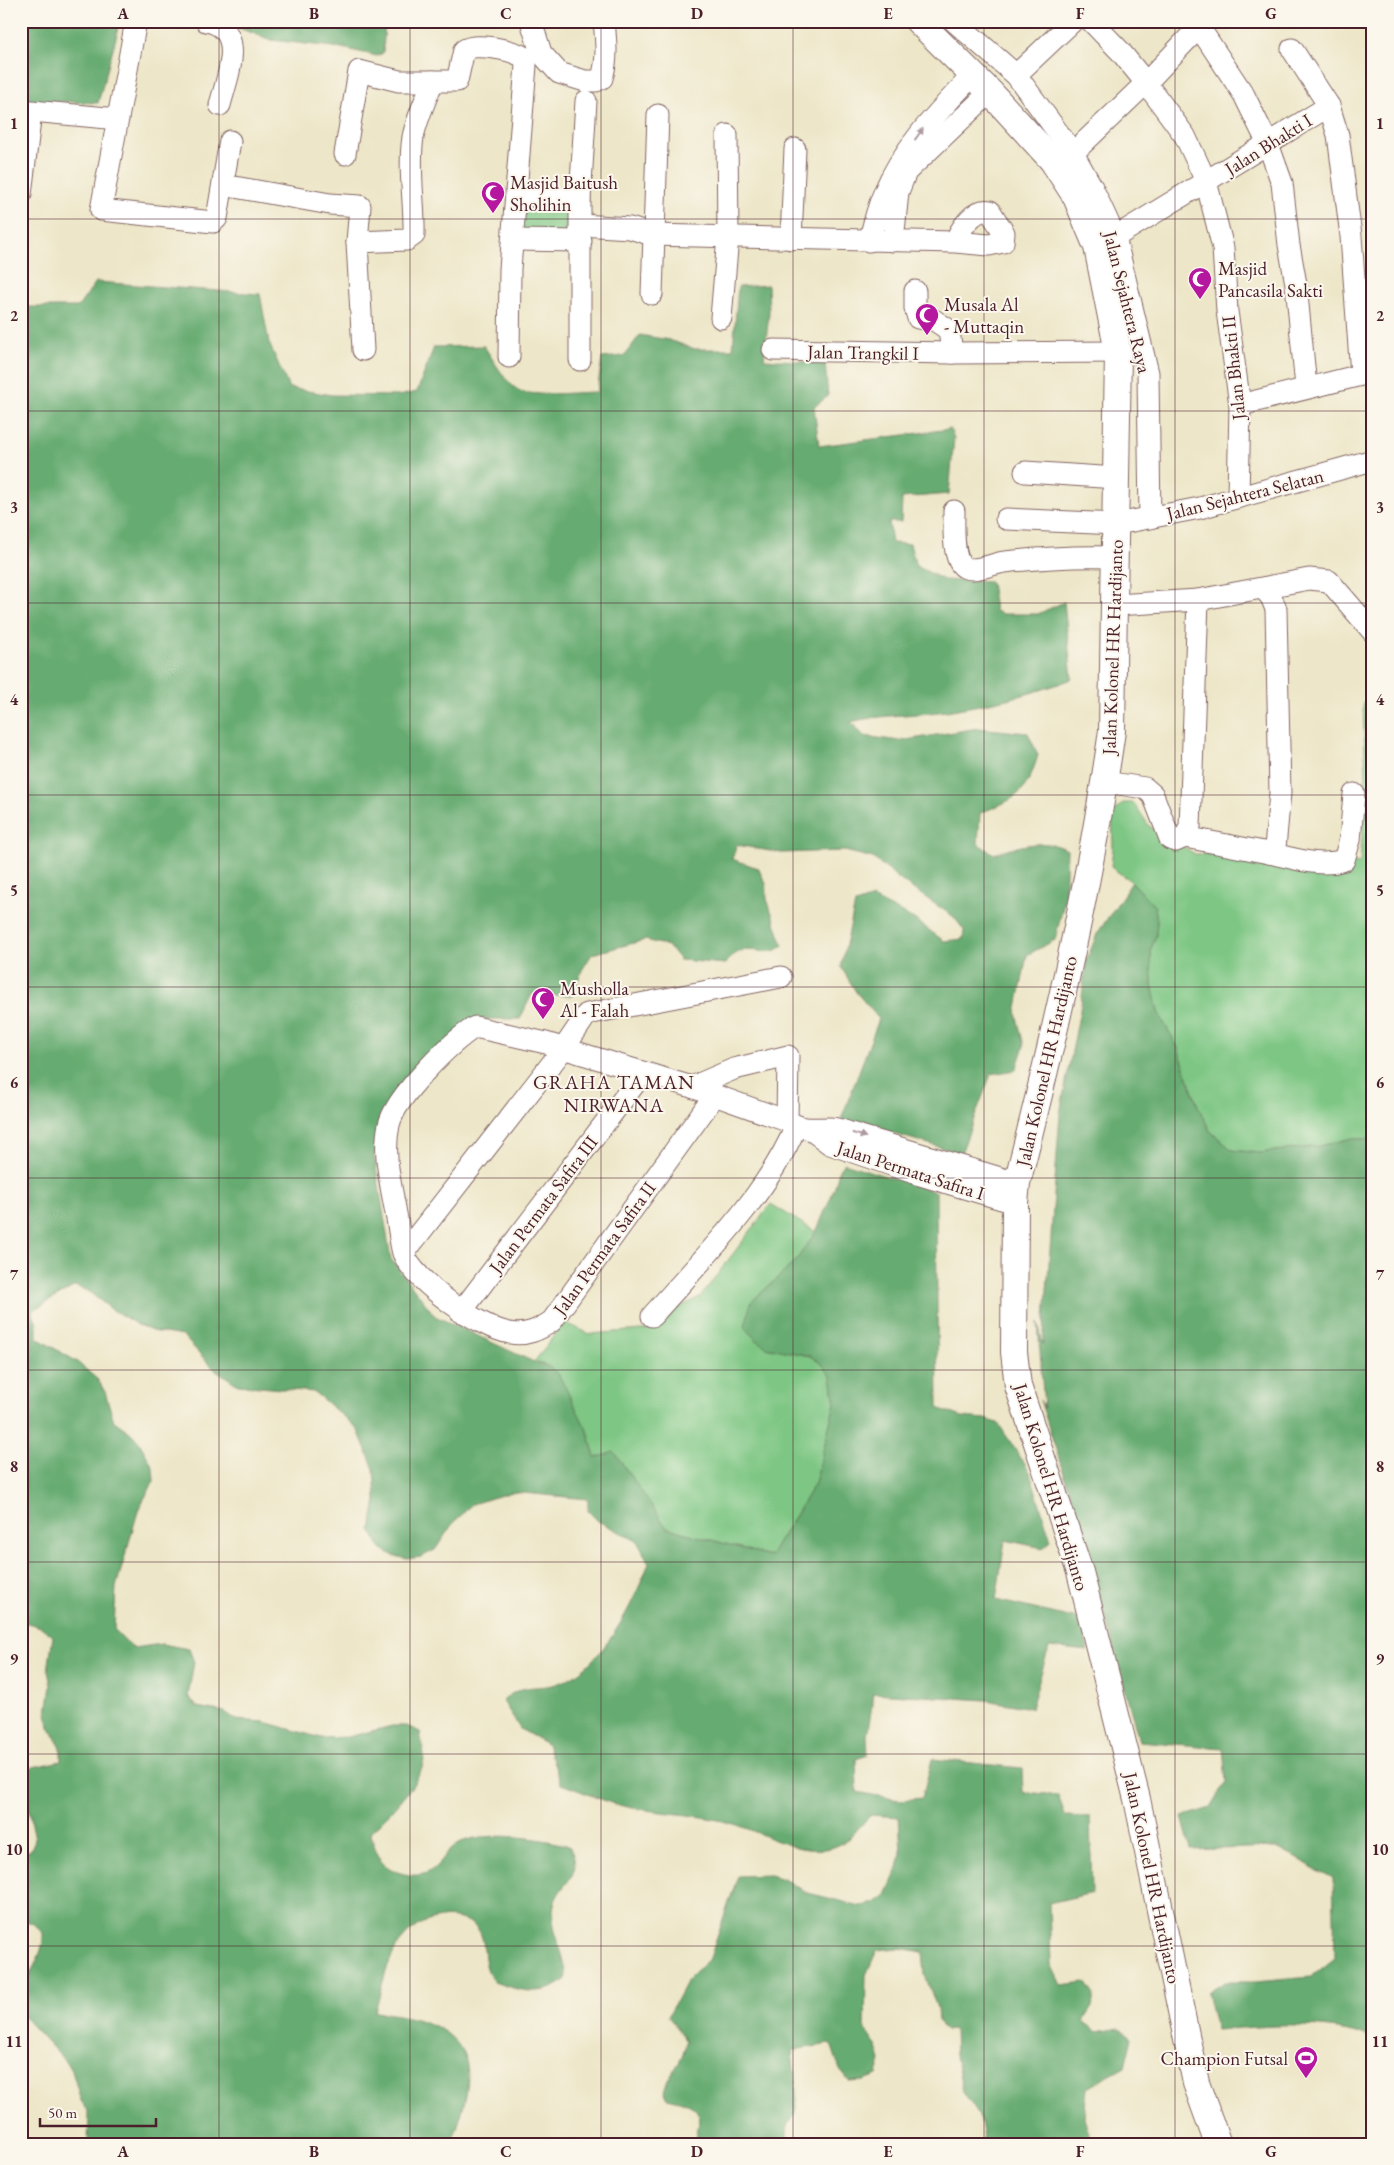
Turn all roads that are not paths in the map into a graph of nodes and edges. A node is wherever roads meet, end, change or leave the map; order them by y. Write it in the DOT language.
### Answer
graph roads {
  1 [pos="136,21"];
  2 [pos="206,21"];
  3 [pos="531,21"];
  4 [pos="604,21"];
  5 [pos="918,21"];
  6 [pos="954,21"];
  7 [pos="1072,21"];
  8 [pos="1091,21"];
  9 [pos="1197,24"];
  10 [pos="1292,49"];
  11 [pos="1016,75"];
  12 [pos="433,81"];
  13 [pos="982,83"];
  14 [pos="1146,83"];
  15 [pos="586,101"];
  16 [pos="220,105"];
  17 [pos="1330,106"];
  18 [pos="26,111"];
  19 [pos="658,115"];
  20 [pos="118,119"];
  21 [pos="727,135"];
  22 [pos="230,140"];
  23 [pos="1268,144"];
  24 [pos="795,148"];
  25 [pos="1073,153"];
  26 [pos="345,154"];
  27 [pos="1206,181"];
  28 [pos="223,185"];
  29 [pos="1084,192"];
  30 [pos="21,194"];
  31 [pos="517,194"];
  32 [pos="890,195"];
  33 [pos="580,200"];
  34 [pos="581,233"];
  35 [pos="652,235"];
  36 [pos="728,237"];
  37 [pos="1115,237"];
  38 [pos="792,239"];
  39 [pos="513,240"];
  40 [pos="869,241"];
  41 [pos="893,241"];
  42 [pos="357,242"];
  43 [pos="956,242"];
  44 [pos="915,291"];
  45 [pos="652,294"];
  46 [pos="721,318"];
  47 [pos="363,350"];
  48 [pos="774,350"];
  49 [pos="952,353"];
  50 [pos="509,357"];
  51 [pos="580,360"];
  52 [pos="1118,363"];
  53 [pos="1367,373"];
  54 [pos="1148,374"];
  55 [pos="1306,387"];
  56 [pos="1240,405"];
  57 [pos="1373,460"];
  58 [pos="1026,472"];
  59 [pos="1117,478"];
  60 [pos="1238,497"];
  61 [pos="954,511"];
  62 [pos="1150,518"];
  63 [pos="1006,519"];
  64 [pos="1117,524"];
  65 [pos="1113,557"];
  66 [pos="1263,588"];
  67 [pos="1198,600"];
  68 [pos="1115,605"];
  69 [pos="1373,632"];
  70 [pos="1105,782"];
  71 [pos="1354,794"];
  72 [pos="1185,838"];
  73 [pos="1269,853"];
  74 [pos="782,977"];
  75 [pos="564,1048"];
  76 [pos="643,1073"];
  77 [pos="692,1087"];
  78 [pos="715,1095"];
  79 [pos="798,1125"];
  80 [pos="1016,1193"];
  81 [pos="404,1253"];
  82 [pos="461,1312"];
  83 [pos="652,1316"];
  84 [pos="1218,2144"];
  1 -- 20 [label="street"];
  2 -- 16 [label="street"];
  3 -- 4 [label="street"];
  5 -- 13 [label="main road, Jalan Kolonel HR Hardijanto"];
  6 -- 11 [label="street, Jalan Sejahtera Raya"];
  7 -- 11 [label="street"];
  8 -- 14 [label="street, Jalan Bhakti I"];
  9 -- 14 [label="street"];
  9 -- 23 [label="street"];
  10 -- 17 [label="street"];
  11 -- 25 [label="street, Jalan Sejahtera Raya"];
  12 -- 26 [label="street"];
  12 -- 31 [label="street"];
  12 -- 42 [label="street"];
  13 -- 29 [label="main road, Jalan Kolonel HR Hardijanto"];
  13 -- 32 [label="street"];
  14 -- 25 [label="street"];
  14 -- 27 [label="street, Jalan Bhakti I"];
  15 -- 33 [label="street"];
  17 -- 23 [label="street, Jalan Bhakti I"];
  17 -- 53 [label="street"];
  18 -- 20 [label="street"];
  18 -- 30 [label="street"];
  19 -- 35 [label="street"];
  20 -- 28 [label="street"];
  21 -- 36 [label="street"];
  22 -- 28 [label="street"];
  23 -- 27 [label="street, Jalan Bhakti I"];
  23 -- 55 [label="street"];
  24 -- 38 [label="street"];
  25 -- 29 [label="street, Jalan Sejahtera Raya"];
  27 -- 37 [label="street, Jalan Bhakti I"];
  27 -- 56 [label="street, Jalan Bhakti II"];
  28 -- 42 [label="street"];
  29 -- 37 [label="street, Jalan Sejahtera Raya"];
  29 -- 52 [label="main road, Jalan Kolonel HR Hardijanto"];
  31 -- 33 [label="street"];
  31 -- 39 [label="street"];
  32 -- 40 [label="street"];
  32 -- 41 [label="street"];
  33 -- 34 [label="street"];
  34 -- 35 [label="street"];
  34 -- 39 [label="street"];
  34 -- 51 [label="street"];
  35 -- 36 [label="street"];
  35 -- 45 [label="street"];
  36 -- 38 [label="street"];
  36 -- 46 [label="street"];
  37 -- 54 [label="street, Jalan Sejahtera Raya"];
  38 -- 40 [label="street"];
  39 -- 50 [label="street"];
  40 -- 41 [label="street"];
  41 -- 43 [label="street"];
  42 -- 47 [label="street"];
  44 -- 49 [label="street, Jalan Trangkil I"];
  48 -- 49 [label="street, Jalan Trangkil I"];
  49 -- 52 [label="street, Jalan Trangkil I"];
  52 -- 54 [label="street, Jalan Trangkil I"];
  52 -- 59 [label="main road, Jalan Kolonel HR Hardijanto"];
  53 -- 55 [label="street"];
  54 -- 62 [label="street, Jalan Sejahtera Raya"];
  55 -- 56 [label="street"];
  56 -- 60 [label="street, Jalan Bhakti II"];
  57 -- 60 [label="street, Jalan Sejahtera Selatan"];
  58 -- 59 [label="street"];
  59 -- 64 [label="main road, Jalan Kolonel HR Hardijanto"];
  60 -- 62 [label="street, Jalan Sejahtera Selatan"];
  61 -- 65 [label="street"];
  62 -- 64 [label="street, Jalan Sejahtera Selatan"];
  63 -- 64 [label="street, Jalan Sejahtera Selatan"];
  64 -- 65 [label="main road, Jalan Kolonel HR Hardijanto"];
  65 -- 68 [label="main road, Jalan Kolonel HR Hardijanto"];
  66 -- 67 [label="street"];
  66 -- 69 [label="street"];
  66 -- 73 [label="street"];
  67 -- 68 [label="street"];
  67 -- 72 [label="street"];
  68 -- 70 [label="main road, Jalan Kolonel HR Hardijanto"];
  70 -- 72 [label="street"];
  70 -- 80 [label="main road, Jalan Kolonel HR Hardijanto"];
  71 -- 73 [label="street"];
  72 -- 73 [label="street"];
  74 -- 75 [label="street"];
  75 -- 76 [label="street, Jalan Permata Safira I"];
  75 -- 81 [label="street"];
  75 -- 81 [label="street, Jalan Permata Safira I"];
  76 -- 77 [label="street, Jalan Permata Safira I"];
  76 -- 82 [label="street, Jalan Permata Safira III"];
  77 -- 78 [label="street, Jalan Permata Safira I"];
  77 -- 79 [label="street"];
  78 -- 79 [label="street, Jalan Permata Safira I"];
  78 -- 82 [label="street, Jalan Permata Safira II"];
  79 -- 80 [label="street, Jalan Permata Safira I"];
  79 -- 83 [label="street"];
  80 -- 84 [label="main road, Jalan Kolonel HR Hardijanto"];
  81 -- 82 [label="street, Jalan Permata Safira II"];
}
